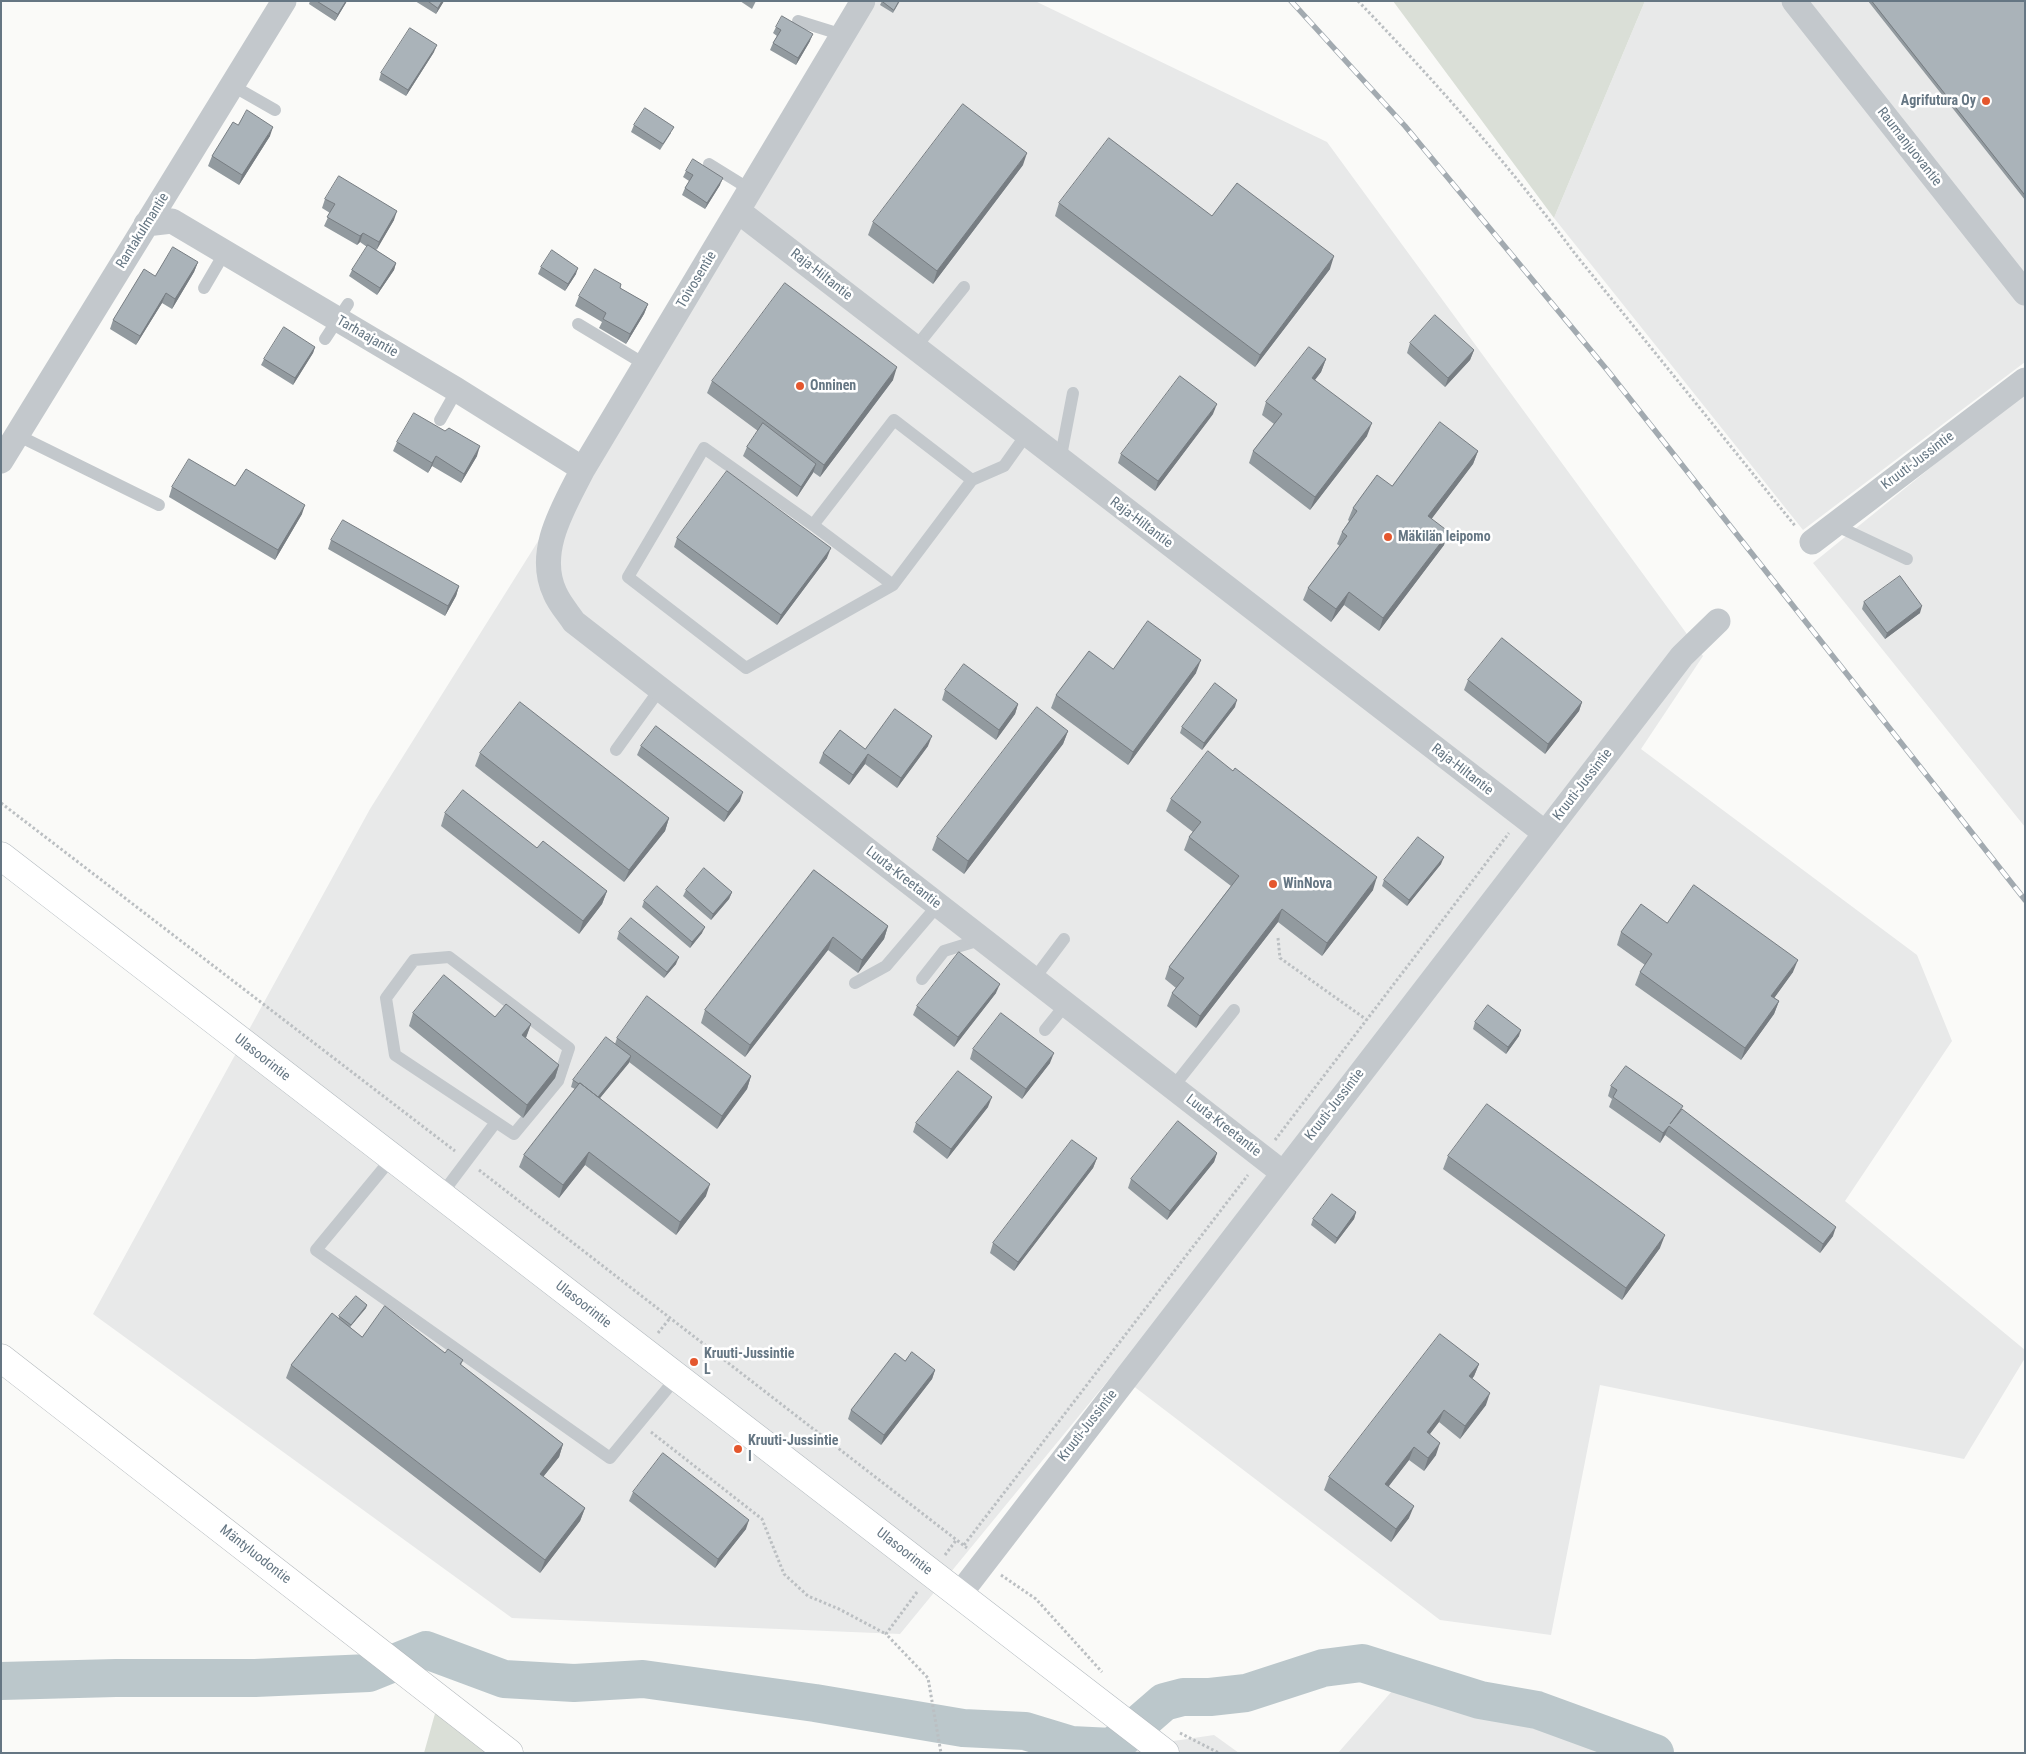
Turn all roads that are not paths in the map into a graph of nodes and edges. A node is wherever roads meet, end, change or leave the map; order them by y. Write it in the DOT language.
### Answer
graph roads {
  1 [pos="284,1"];
  2 [pos="863,1"];
  3 [pos="1794,1"];
  4 [pos="798,21"];
  5 [pos="842,35"];
  6 [pos="233,86"];
  7 [pos="275,110"];
  8 [pos="709,164"];
  9 [pos="751,190"];
  10 [pos="738,211"];
  11 [pos="146,224"];
  12 [pos="225,252"];
  13 [pos="964,287"];
  14 [pos="204,288"];
  15 [pos="2025,293"];
  16 [pos="578,324"];
  17 [pos="915,348"];
  18 [pos="646,365"];
  19 [pos="2025,380"];
  20 [pos="457,390"];
  21 [pos="1074,393"];
  22 [pos="440,420"];
  23 [pos="17,435"];
  24 [pos="1026,435"];
  25 [pos="1,460"];
  26 [pos="1060,461"];
  27 [pos="583,469"];
  28 [pos="972,480"];
  29 [pos="159,505"];
  30 [pos="1835,524"];
  31 [pos="814,525"];
  32 [pos="1812,542"];
  33 [pos="1907,559"];
  34 [pos="548,565"];
  35 [pos="893,585"];
  36 [pos="1718,621"];
  37 [pos="660,689"];
  38 [pos="616,750"];
  39 [pos="1545,834"];
  40 [pos="1,856"];
  41 [pos="938,905"];
  42 [pos="983,940"];
  43 [pos="1064,940"];
  44 [pos="922,979"];
  45 [pos="1034,979"];
  46 [pos="855,983"];
  47 [pos="1066,1004"];
  48 [pos="1234,1010"];
  49 [pos="1045,1030"];
  50 [pos="1173,1087"];
  51 [pos="496,1122"];
  52 [pos="392,1158"];
  53 [pos="1283,1173"];
  54 [pos="441,1195"];
  55 [pos="1,1358"];
  56 [pos="677,1377"];
  57 [pos="959,1595"];
  58 [pos="1165,1742"];
  59 [pos="509,1753"];
  1 -- 6 [label="street, Rantakulmantie"];
  2 -- 5 [label="street, Toivosentie"];
  3 -- 15 [label="street, Raumanjuovantie"];
  4 -- 5 [label="lane"];
  5 -- 9 [label="street, Toivosentie"];
  6 -- 7 [label="lane"];
  6 -- 11 [label="street, Rantakulmantie"];
  8 -- 9 [label="lane"];
  9 -- 10 [label="street, Toivosentie"];
  10 -- 17 [label="street, Raja-Hiltantie"];
  10 -- 18 [label="street, Toivosentie"];
  11 -- 12 [label="street, Tarhaajantie"];
  11 -- 23 [label="street, Rantakulmantie"];
  12 -- 14 [label="lane"];
  12 -- 20 [label="street, Tarhaajantie"];
  13 -- 17 [label="lane"];
  16 -- 18 [label="lane"];
  17 -- 24 [label="street, Raja-Hiltantie"];
  18 -- 27 [label="street, Toivosentie"];
  19 -- 30 [label="street, Kruuti-Jussintie"];
  20 -- 22 [label="lane"];
  20 -- 27 [label="street, Tarhaajantie"];
  21 -- 26 [label="lane"];
  23 -- 25 [label="street, Rantakulmantie"];
  23 -- 29 [label="lane"];
  24 -- 26 [label="street, Raja-Hiltantie"];
  24 -- 28 [label="lane"];
  26 -- 39 [label="street, Raja-Hiltantie"];
  27 -- 34 [label="street, Toivosentie"];
  28 -- 31 [label="lane"];
  28 -- 35 [label="lane"];
  30 -- 32 [label="street, Kruuti-Jussintie"];
  30 -- 33 [label="lane"];
  31 -- 35 [label="lane"];
  31 -- 35 [label="lane"];
  34 -- 37 [label="street, Luuta-Kreetantie"];
  36 -- 39 [label="street, Kruuti-Jussintie"];
  37 -- 38 [label="lane"];
  37 -- 41 [label="street, Luuta-Kreetantie"];
  39 -- 53 [label="street, Kruuti-Jussintie"];
  40 -- 52 [label="main road, Ulasoorintie"];
  41 -- 42 [label="street, Luuta-Kreetantie"];
  41 -- 46 [label="lane"];
  42 -- 44 [label="lane"];
  42 -- 45 [label="street, Luuta-Kreetantie"];
  43 -- 45 [label="lane"];
  45 -- 47 [label="street, Luuta-Kreetantie"];
  47 -- 49 [label="lane"];
  47 -- 50 [label="street, Luuta-Kreetantie"];
  48 -- 50 [label="lane"];
  50 -- 53 [label="street, Luuta-Kreetantie"];
  51 -- 51 [label="lane"];
  51 -- 54 [label="lane"];
  52 -- 54 [label="main road, Ulasoorintie"];
  52 -- 56 [label="lane"];
  53 -- 57 [label="street, Kruuti-Jussintie"];
  54 -- 56 [label="main road, Ulasoorintie"];
  55 -- 59 [label="main road, Mäntyluodontie"];
  56 -- 57 [label="main road, Ulasoorintie"];
  57 -- 58 [label="main road, Ulasoorintie"];
}
